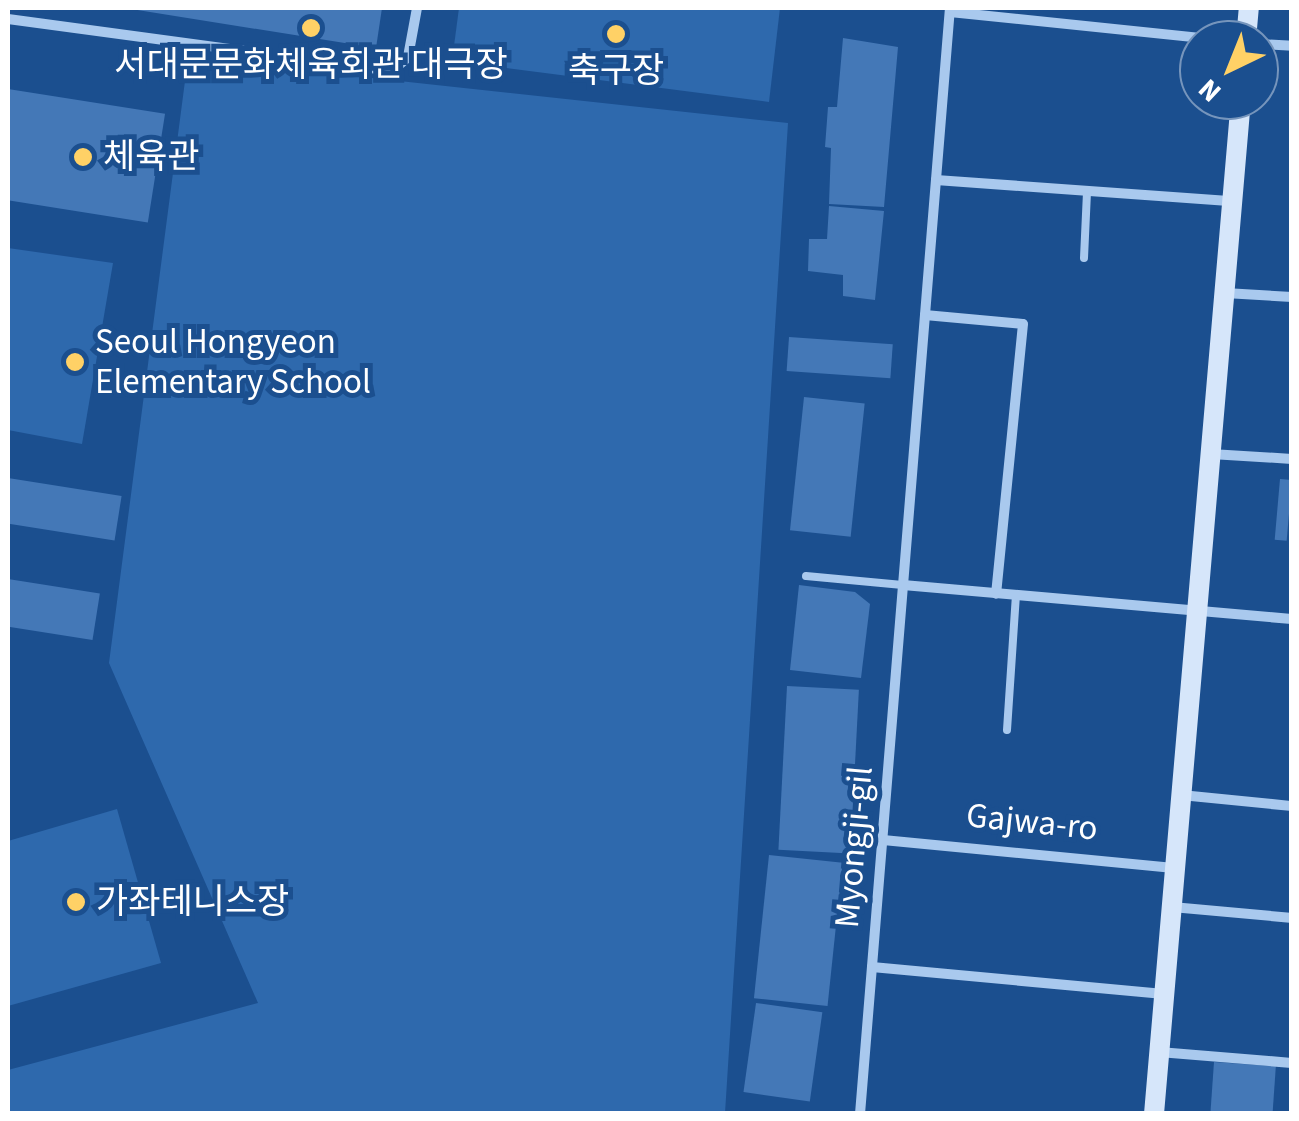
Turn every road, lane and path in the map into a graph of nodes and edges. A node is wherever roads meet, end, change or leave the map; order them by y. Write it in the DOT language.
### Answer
graph roads {
  1 [pos="416,8"];
  2 [pos="950,10"];
  3 [pos="8,19"];
  4 [pos="1179,35"];
  5 [pos="1239,120"];
  6 [pos="936,180"];
  7 [pos="1087,191"];
  8 [pos="1233,201"];
  9 [pos="1084,258"];
  10 [pos="1225,293"];
  11 [pos="1292,298"];
  12 [pos="925,315"];
  13 [pos="1211,454"];
  14 [pos="1292,459"];
  15 [pos="806,576"];
  16 [pos="903,585"];
  17 [pos="996,594"];
  18 [pos="1016,596"];
  19 [pos="1198,614"];
  20 [pos="1292,619"];
  21 [pos="1007,730"];
  22 [pos="1182,795"];
  23 [pos="1292,806"];
  24 [pos="883,840"];
  25 [pos="1175,868"];
  26 [pos="1172,907"];
  27 [pos="1292,918"];
  28 [pos="872,967"];
  29 [pos="1164,994"];
  30 [pos="1159,1052"];
  31 [pos="1292,1062"];
  32 [pos="860,1114"];
  33 [pos="1154,1114"];
  1 -- 3 [label="street"];
  2 -- 4 [label="street"];
  2 -- 6 [label="street, Myongji-gil"];
  5 -- 8 [label="main road"];
  6 -- 7 [label="street"];
  6 -- 12 [label="street, Myongji-gil"];
  7 -- 8 [label="street"];
  7 -- 9 [label="lane"];
  8 -- 10 [label="main road"];
  10 -- 11 [label="street"];
  10 -- 13 [label="main road"];
  12 -- 16 [label="street, Myongji-gil"];
  12 -- 17 [label="street"];
  13 -- 14 [label="street"];
  13 -- 19 [label="main road"];
  15 -- 16 [label="lane"];
  16 -- 17 [label="street"];
  16 -- 24 [label="street, Myongji-gil"];
  17 -- 18 [label="street"];
  18 -- 19 [label="street"];
  18 -- 21 [label="lane"];
  19 -- 20 [label="street"];
  19 -- 22 [label="main road"];
  22 -- 23 [label="street"];
  22 -- 25 [label="main road"];
  24 -- 25 [label="street, Gajwa-ro"];
  24 -- 28 [label="street, Myongji-gil"];
  25 -- 26 [label="main road"];
  26 -- 27 [label="street"];
  26 -- 29 [label="main road"];
  28 -- 29 [label="street"];
  28 -- 32 [label="street, Myongji-gil"];
  29 -- 30 [label="main road"];
  30 -- 31 [label="street"];
  30 -- 33 [label="main road"];
}
